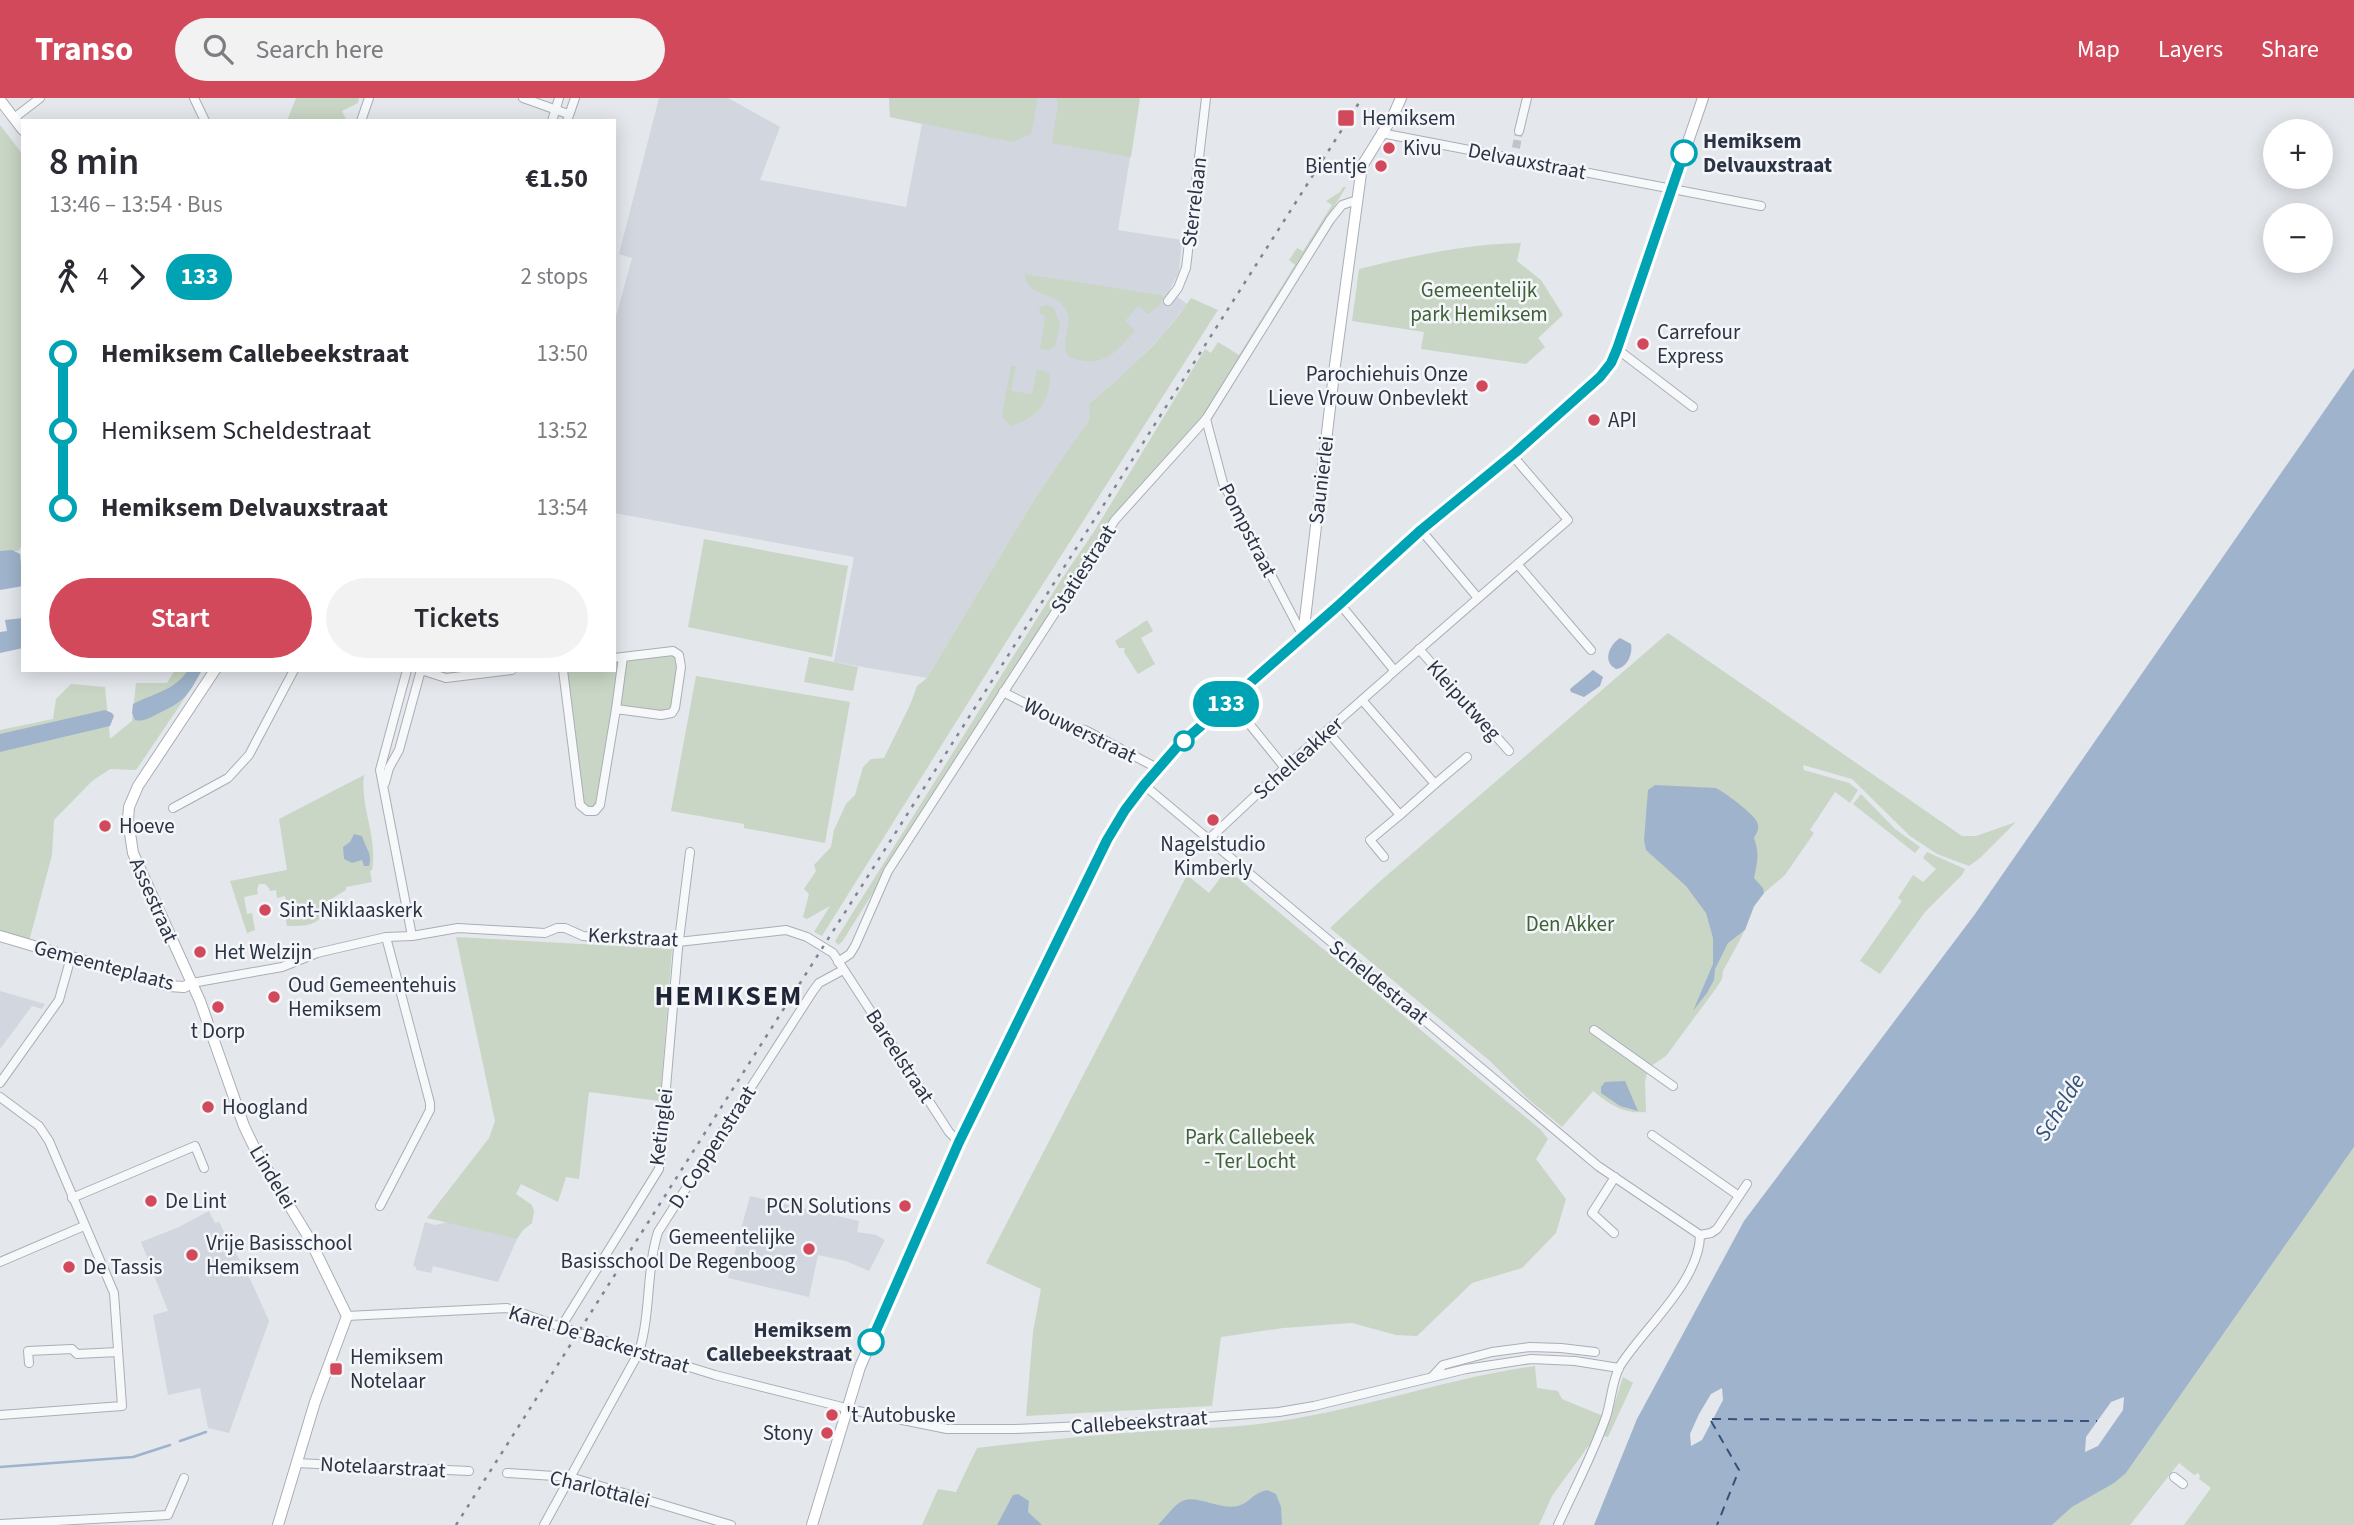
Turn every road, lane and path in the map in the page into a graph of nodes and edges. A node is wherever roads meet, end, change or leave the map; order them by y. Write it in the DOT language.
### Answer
graph roads {
  1 [pos="40,98"];
  2 [pos="194,98"];
  3 [pos="369,98"];
  4 [pos="523,98"];
  5 [pos="559,98"];
  6 [pos="575,98"];
  7 [pos="1206,98"];
  8 [pos="1401,98"];
  9 [pos="1527,98"];
  10 [pos="1703,98"];
  11 [pos="0,100"];
  12 [pos="555,110"];
  13 [pos="568,117"];
  14 [pos="14,118"];
  15 [pos="204,119"];
  16 [pos="362,119"];
  17 [pos="553,119"];
  18 [pos="21,127"];
  19 [pos="1519,131"];
  20 [pos="1381,133"];
  21 [pos="1516,148"];
  22 [pos="1514,159"];
  23 [pos="1671,189"];
  24 [pos="1357,200"];
  25 [pos="1761,206"];
  26 [pos="1168,301"];
  27 [pos="1617,349"];
  28 [pos="1693,407"];
  29 [pos="1206,419"];
  30 [pos="1512,455"];
  31 [pos="1421,530"];
  32 [pos="1518,565"];
  33 [pos="1478,598"];
  34 [pos="1340,604"];
  35 [pos="1303,636"];
  36 [pos="1419,649"];
  37 [pos="1591,650"];
  38 [pos="619,658"];
  39 [pos="214,672"];
  40 [pos="293,672"];
  41 [pos="406,672"];
  42 [pos="420,672"];
  43 [pos="427,672"];
  44 [pos="496,672"];
  45 [pos="563,672"];
  46 [pos="1391,674"];
  47 [pos="1003,692"];
  48 [pos="1230,700"];
  49 [pos="1362,701"];
  50 [pos="616,709"];
  51 [pos="1328,732"];
  52 [pos="1509,751"];
  53 [pos="1466,757"];
  54 [pos="1157,768"];
  55 [pos="1285,768"];
  56 [pos="1435,784"];
  57 [pos="1144,785"];
  58 [pos="384,789"];
  59 [pos="173,808"];
  60 [pos="1400,815"];
  61 [pos="1208,840"];
  62 [pos="690,852"];
  63 [pos="1384,858"];
  64 [pos="0,936"];
  65 [pos="412,936"];
  66 [pos="386,937"];
  67 [pos="679,942"];
  68 [pos="71,957"];
  69 [pos="840,966"];
  70 [pos="192,983"];
  71 [pos="1594,1030"];
  72 [pos="0,1083"];
  73 [pos="1674,1086"];
  74 [pos="0,1097"];
  75 [pos="1651,1135"];
  76 [pos="959,1142"];
  77 [pos="204,1168"];
  78 [pos="1615,1177"];
  79 [pos="1747,1184"];
  80 [pos="1739,1196"];
  81 [pos="72,1198"];
  82 [pos="380,1206"];
  83 [pos="84,1226"];
  84 [pos="1614,1233"];
  85 [pos="1700,1235"];
  86 [pos="0,1262"];
  87 [pos="347,1316"];
  88 [pos="561,1327"];
  89 [pos="118,1352"];
  90 [pos="639,1352"];
  91 [pos="1595,1352"];
  92 [pos="29,1363"];
  93 [pos="1619,1368"];
  94 [pos="1430,1379"];
  95 [pos="846,1408"];
  96 [pos="0,1415"];
  97 [pos="296,1463"];
  98 [pos="469,1471"];
  99 [pos="507,1472"];
  100 [pos="570,1477"];
  101 [pos="2174,1477"];
  102 [pos="184,1478"];
  103 [pos="2183,1484"];
  104 [pos="152,1515"];
  105 [pos="54,1523"];
  106 [pos="0,1524"];
  107 [pos="152,1525"];
  108 [pos="278,1525"];
  109 [pos="544,1525"];
  110 [pos="731,1525"];
  111 [pos="812,1525"];
  112 [pos="1558,1525"];
  1 -- 14 [label="street"];
  2 -- 15 [label="street"];
  3 -- 16 [label="street"];
  4 -- 12 [label="street"];
  5 -- 12 [label="street"];
  6 -- 13 [label="street"];
  7 -- 26 [label="street, Sterrelaan"];
  8 -- 20 [label="street, Saunierlei"];
  9 -- 19 [label="street"];
  10 -- 23 [label="street"];
  11 -- 14 [label="street"];
  12 -- 13 [label="street"];
  12 -- 17 [label="street"];
  14 -- 18 [label="street"];
  20 -- 22 [label="street, Delvauxstraat"];
  20 -- 24 [label="street, Saunierlei"];
  21 -- 22 [label="street"];
  22 -- 23 [label="street, Delvauxstraat"];
  23 -- 25 [label="street, Delvauxstraat"];
  23 -- 27 [label="street"];
  24 -- 29 [label="street, Statiestraat"];
  24 -- 35 [label="street, Saunierlei"];
  27 -- 28 [label="street"];
  27 -- 30 [label="street"];
  29 -- 35 [label="street, Pompstraat"];
  29 -- 47 [label="street, Statiestraat"];
  30 -- 31 [label="street"];
  30 -- 32 [label="street, Schelleakker"];
  31 -- 33 [label="street"];
  31 -- 34 [label="street"];
  32 -- 33 [label="street, Schelleakker"];
  32 -- 37 [label="street"];
  33 -- 36 [label="street, Schelleakker"];
  34 -- 35 [label="street"];
  34 -- 46 [label="street"];
  35 -- 48 [label="street"];
  36 -- 46 [label="street, Schelleakker"];
  36 -- 52 [label="street, Kleiputweg"];
  38 -- 50 [label="street"];
  38 -- 50 [label="street"];
  39 -- 70 [label="street, Assestraat"];
  40 -- 59 [label="street"];
  41 -- 58 [label="street"];
  42 -- 58 [label="street"];
  43 -- 44 [label="street"];
  45 -- 50 [label="street"];
  46 -- 49 [label="street, Schelleakker"];
  47 -- 54 [label="street, Wouwerstraat"];
  47 -- 69 [label="street, Statiestraat"];
  48 -- 54 [label="street"];
  48 -- 55 [label="street"];
  49 -- 51 [label="street, Schelleakker"];
  49 -- 56 [label="street"];
  51 -- 55 [label="street, Schelleakker"];
  51 -- 60 [label="street"];
  53 -- 56 [label="street"];
  54 -- 57 [label="street"];
  55 -- 61 [label="street, Schelleakker"];
  56 -- 60 [label="street"];
  57 -- 61 [label="street, Scheldestraat"];
  57 -- 76 [label="street"];
  58 -- 65 [label="street"];
  60 -- 63 [label="street"];
  61 -- 78 [label="street, Scheldestraat"];
  62 -- 67 [label="street, Ketinglei"];
  64 -- 68 [label="street, Gemeenteplaats"];
  65 -- 66 [label="street, Gemeenteplaats"];
  65 -- 67 [label="street, Kerkstraat"];
  66 -- 70 [label="street, Gemeenteplaats"];
  66 -- 82 [label="street"];
  67 -- 69 [label="street, Kerkstraat"];
  67 -- 88 [label="street, Ketinglei"];
  68 -- 70 [label="street, Gemeenteplaats"];
  68 -- 72 [label="street"];
  69 -- 76 [label="street, Bareelstraat"];
  69 -- 90 [label="street, D. Coppenstraat"];
  70 -- 87 [label="street, Lindelei"];
  71 -- 73 [label="street"];
  74 -- 81 [label="street"];
  75 -- 80 [label="street"];
  76 -- 95 [label="street"];
  77 -- 81 [label="street"];
  78 -- 84 [label="street"];
  78 -- 85 [label="street, Scheldestraat"];
  79 -- 80 [label="street"];
  80 -- 85 [label="street"];
  81 -- 83 [label="street"];
  83 -- 86 [label="street"];
  83 -- 89 [label="street"];
  85 -- 93 [label="street"];
  87 -- 88 [label="street, Karel De Backerstraat"];
  87 -- 97 [label="street"];
  88 -- 90 [label="street, Karel De Backerstraat"];
  89 -- 92 [label="street"];
  89 -- 96 [label="street"];
  90 -- 95 [label="street, Karel De Backerstraat"];
  90 -- 100 [label="street, D. Coppenstraat"];
  91 -- 94 [label="street, Callebeekstraat"];
  93 -- 94 [label="street, Callebeekstraat"];
  93 -- 112 [label="street"];
  94 -- 95 [label="street, Callebeekstraat"];
  95 -- 111 [label="street"];
  97 -- 98 [label="street, Notelaarstraat"];
  97 -- 108 [label="street"];
  99 -- 100 [label="street, Charlottalei"];
  100 -- 109 [label="street, D. Coppenstraat"];
  100 -- 110 [label="street, Charlottalei"];
  101 -- 103 [label="street"];
  102 -- 104 [label="street"];
  104 -- 105 [label="street"];
  104 -- 107 [label="street"];
  105 -- 106 [label="street"];
}
